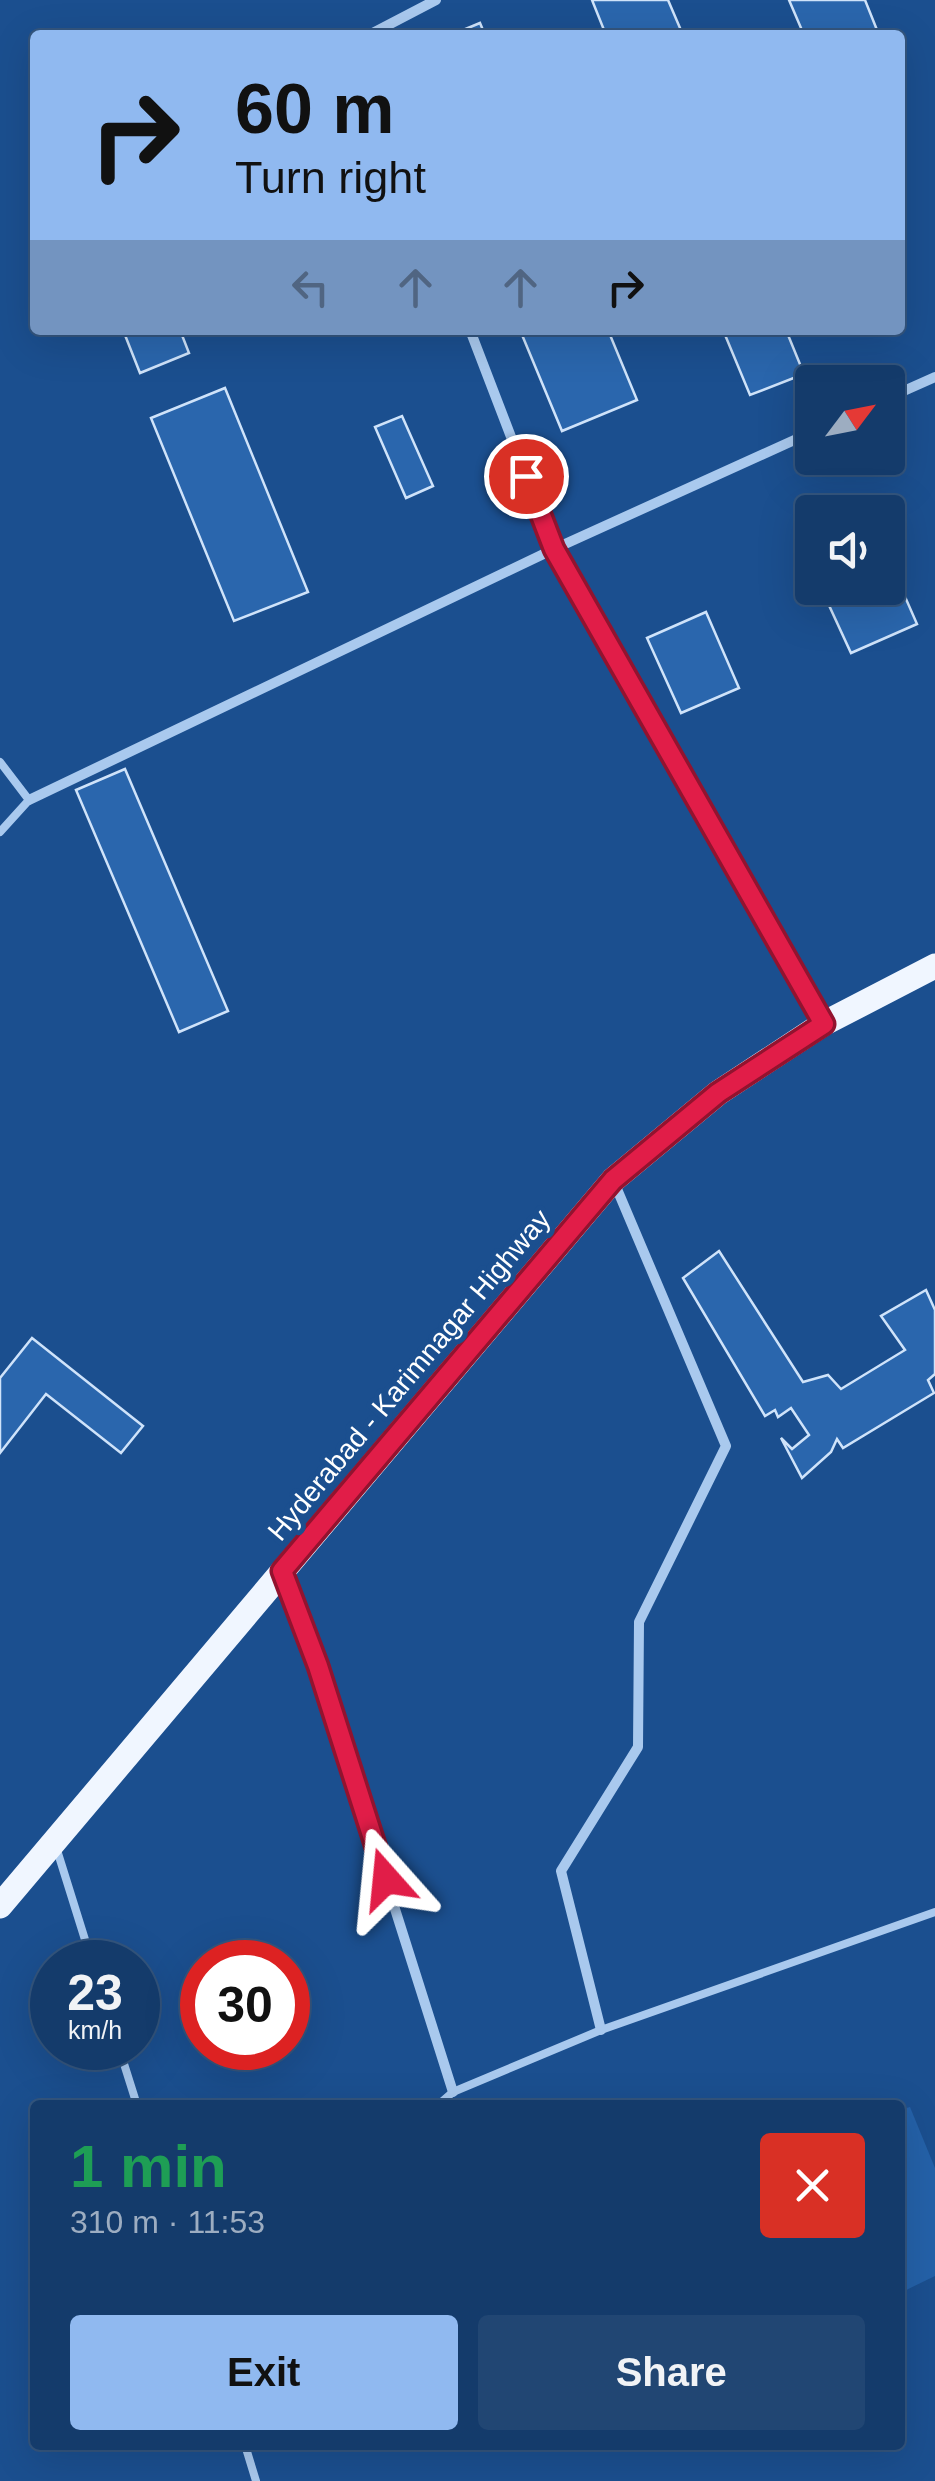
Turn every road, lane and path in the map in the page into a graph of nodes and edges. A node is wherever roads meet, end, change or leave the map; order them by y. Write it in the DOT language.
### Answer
graph roads {
  1 [pos="436,0"];
  2 [pos="379,30"];
  3 [pos="472,335"];
  4 [pos="935,377"];
  5 [pos="905,390"];
  6 [pos="795,440"];
  7 [pos="554,549"];
  8 [pos="0,762"];
  9 [pos="28,800"];
  10 [pos="0,832"];
  11 [pos="935,966"];
  12 [pos="824,1024"];
  13 [pos="613,1180"];
  14 [pos="282,1571"];
  15 [pos="54,1841"];
  16 [pos="0,1906"];
  17 [pos="935,1912"];
  18 [pos="85,1940"];
  19 [pos="600,2030"];
  20 [pos="126,2070"];
  21 [pos="454,2092"];
  22 [pos="135,2100"];
  23 [pos="444,2100"];
  24 [pos="246,2450"];
  25 [pos="256,2481"];
  1 -- 2 [label="street"];
  3 -- 7 [label="street"];
  4 -- 5 [label="street"];
  6 -- 7 [label="street"];
  7 -- 9 [label="street"];
  7 -- 12 [label="street"];
  8 -- 9 [label="lane"];
  9 -- 10 [label="lane"];
  11 -- 12 [label="main road, Hyderabad - Karimnagar Highway"];
  12 -- 13 [label="main road, Hyderabad - Karimnagar Highway"];
  13 -- 14 [label="main road, Hyderabad - Karimnagar Highway"];
  13 -- 19 [label="street"];
  14 -- 15 [label="main road, Hyderabad - Karimnagar Highway"];
  14 -- 21 [label="street"];
  15 -- 16 [label="main road, Hyderabad - Karimnagar Highway"];
  15 -- 18 [label="lane"];
  17 -- 19 [label="lane"];
  19 -- 21 [label="lane"];
  20 -- 22 [label="lane"];
  21 -- 23 [label="lane"];
  24 -- 25 [label="lane"];
}
